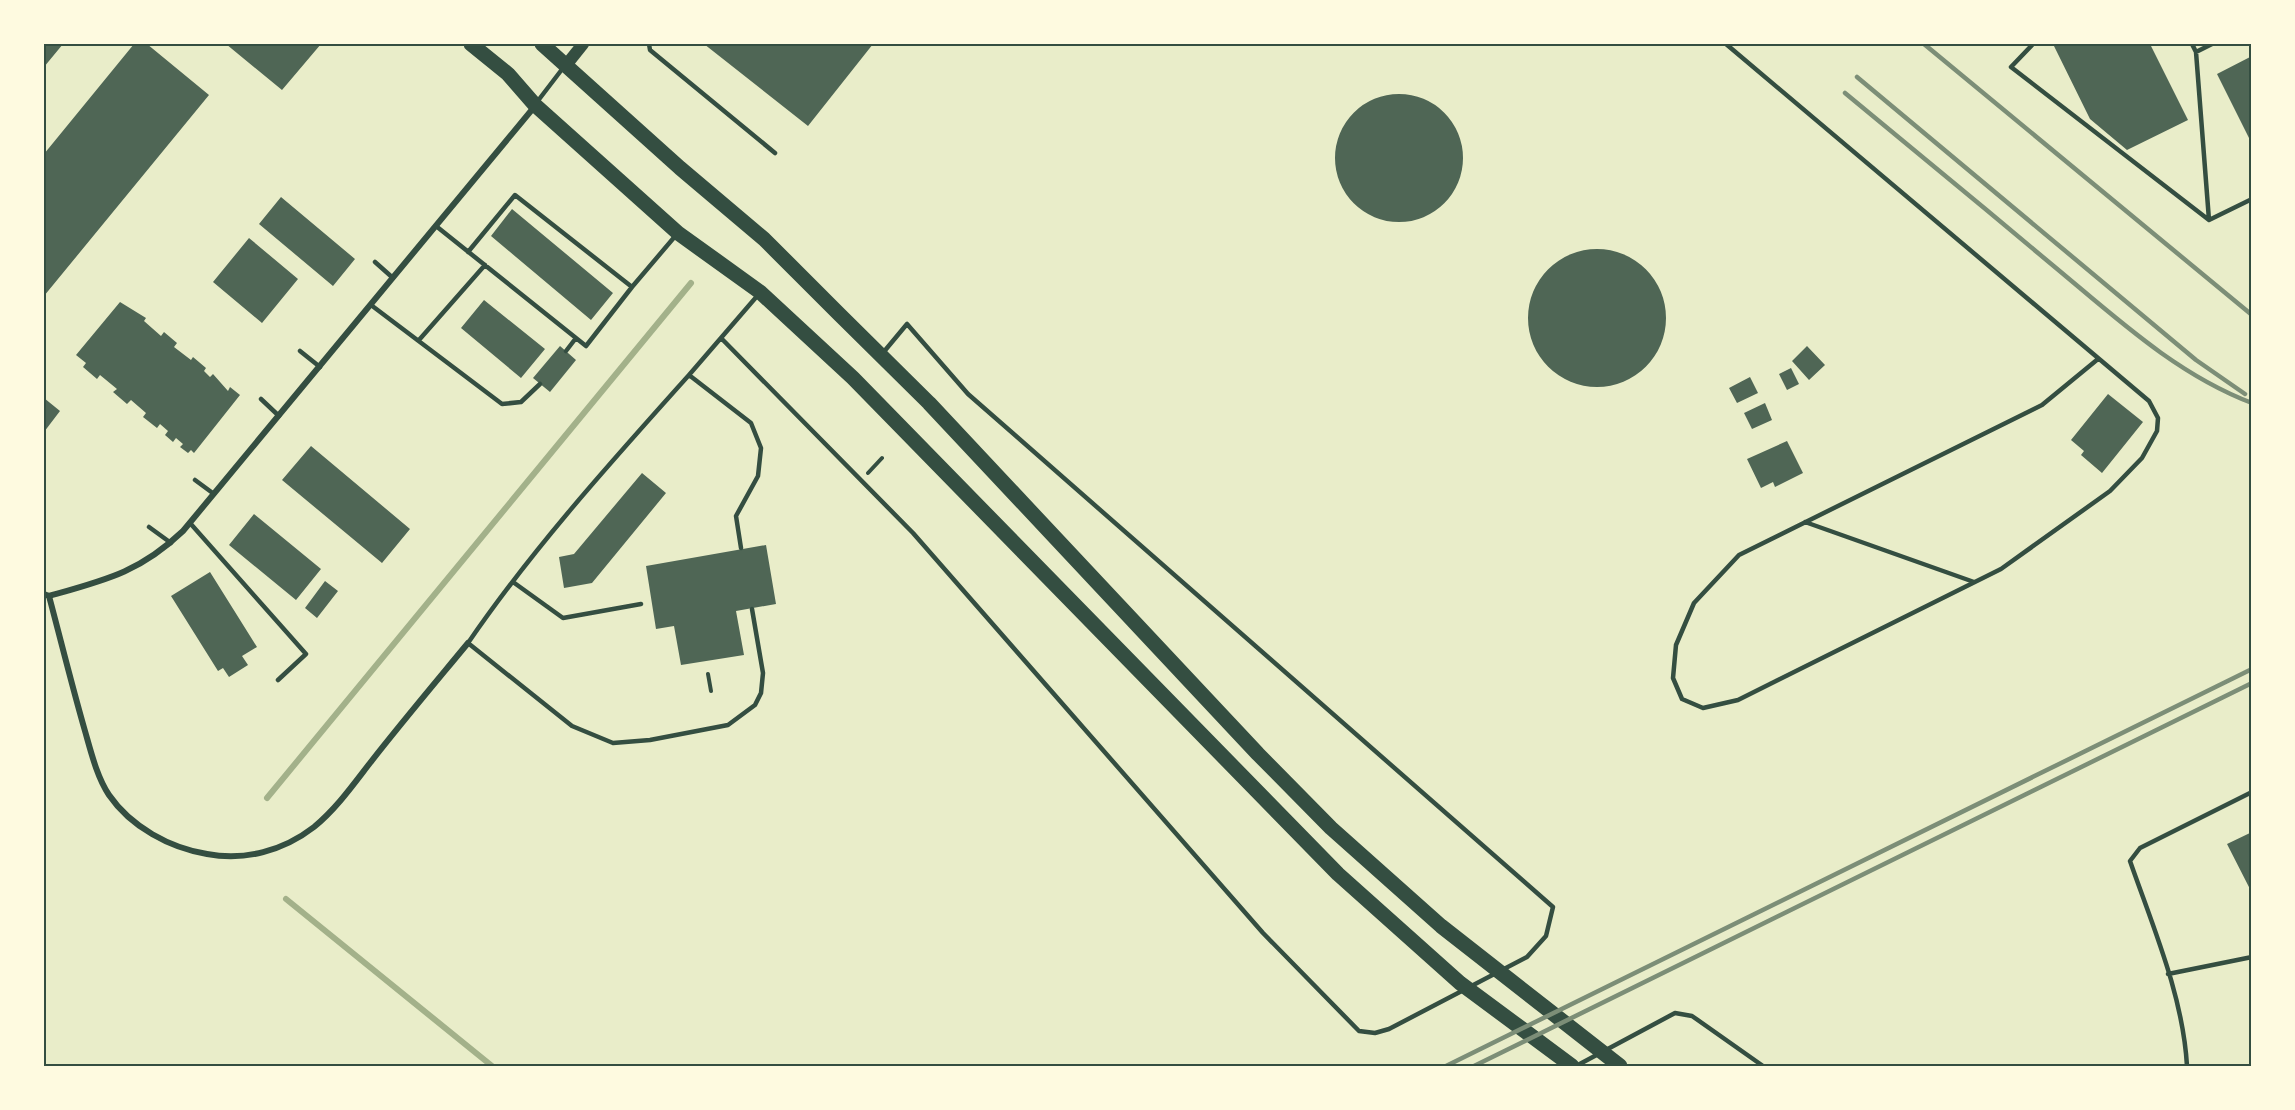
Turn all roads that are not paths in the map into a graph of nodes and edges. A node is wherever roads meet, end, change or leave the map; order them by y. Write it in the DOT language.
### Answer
graph roads {
  1 [pos="471,44"];
  2 [pos="542,44"];
  3 [pos="583,44"];
  4 [pos="649,44"];
  5 [pos="1726,44"];
  6 [pos="2033,44"];
  7 [pos="2192,44"];
  8 [pos="2212,44"];
  9 [pos="2196,52"];
  10 [pos="567,64"];
  11 [pos="535,105"];
  12 [pos="775,153"];
  13 [pos="2252,199"];
  14 [pos="2209,220"];
  15 [pos="436,226"];
  16 [pos="678,233"];
  17 [pos="468,252"];
  18 [pos="375,262"];
  19 [pos="485,266"];
  20 [pos="393,278"];
  21 [pos="632,287"];
  22 [pos="760,292"];
  23 [pos="371,305"];
  24 [pos="576,338"];
  25 [pos="721,338"];
  26 [pos="419,340"];
  27 [pos="300,351"];
  28 [pos="566,351"];
  29 [pos="881,355"];
  30 [pos="2098,359"];
  31 [pos="320,367"];
  32 [pos="689,375"];
  33 [pos="540,384"];
  34 [pos="261,399"];
  35 [pos="279,416"];
  36 [pos="195,480"];
  37 [pos="214,494"];
  38 [pos="1805,522"];
  39 [pos="190,523"];
  40 [pos="149,527"];
  41 [pos="171,543"];
  42 [pos="741,548"];
  43 [pos="513,582"];
  44 [pos="1974,582"];
  45 [pos="46,595"];
  46 [pos="641,604"];
  47 [pos="752,609"];
  48 [pos="468,644"];
  49 [pos="278,680"];
  50 [pos="2252,792"];
  51 [pos="2252,957"];
  52 [pos="2168,974"];
  53 [pos="1574,1066"];
  54 [pos="1620,1066"];
  55 [pos="1763,1066"];
  56 [pos="2187,1066"];
  1 -- 11 [label="main road"];
  2 -- 10 [label="main road"];
  3 -- 10 [label="main road"];
  4 -- 12 [label="lane"];
  5 -- 30 [label="lane"];
  6 -- 14 [label="lane"];
  7 -- 9 [label="lane"];
  8 -- 9 [label="lane"];
  9 -- 14 [label="lane"];
  10 -- 11 [label="lane"];
  10 -- 29 [label="main road"];
  11 -- 15 [label="street"];
  11 -- 16 [label="main road"];
  13 -- 14 [label="lane"];
  15 -- 17 [label="lane"];
  15 -- 20 [label="street"];
  16 -- 21 [label="lane"];
  16 -- 22 [label="main road"];
  17 -- 19 [label="lane"];
  17 -- 21 [label="lane"];
  18 -- 20 [label="lane"];
  19 -- 24 [label="lane"];
  19 -- 26 [label="lane"];
  20 -- 23 [label="street"];
  21 -- 24 [label="lane"];
  22 -- 25 [label="lane"];
  22 -- 53 [label="main road"];
  23 -- 26 [label="lane"];
  23 -- 31 [label="street"];
  24 -- 28 [label="lane"];
  25 -- 29 [label="lane"];
  25 -- 32 [label="lane"];
  26 -- 33 [label="lane"];
  27 -- 31 [label="lane"];
  29 -- 54 [label="main road"];
  30 -- 38 [label="lane"];
  30 -- 44 [label="lane"];
  31 -- 35 [label="street"];
  32 -- 42 [label="lane"];
  32 -- 43 [label="lane"];
  34 -- 35 [label="lane"];
  35 -- 37 [label="street"];
  36 -- 37 [label="lane"];
  37 -- 39 [label="street"];
  38 -- 44 [label="lane"];
  38 -- 44 [label="lane"];
  39 -- 41 [label="street"];
  39 -- 49 [label="lane"];
  40 -- 41 [label="lane"];
  41 -- 45 [label="street"];
  43 -- 46 [label="lane"];
  43 -- 48 [label="lane"];
  45 -- 48 [label="street"];
  47 -- 48 [label="lane"];
  50 -- 52 [label="lane"];
  51 -- 52 [label="lane"];
  52 -- 56 [label="lane"];
  53 -- 55 [label="lane"];
}
